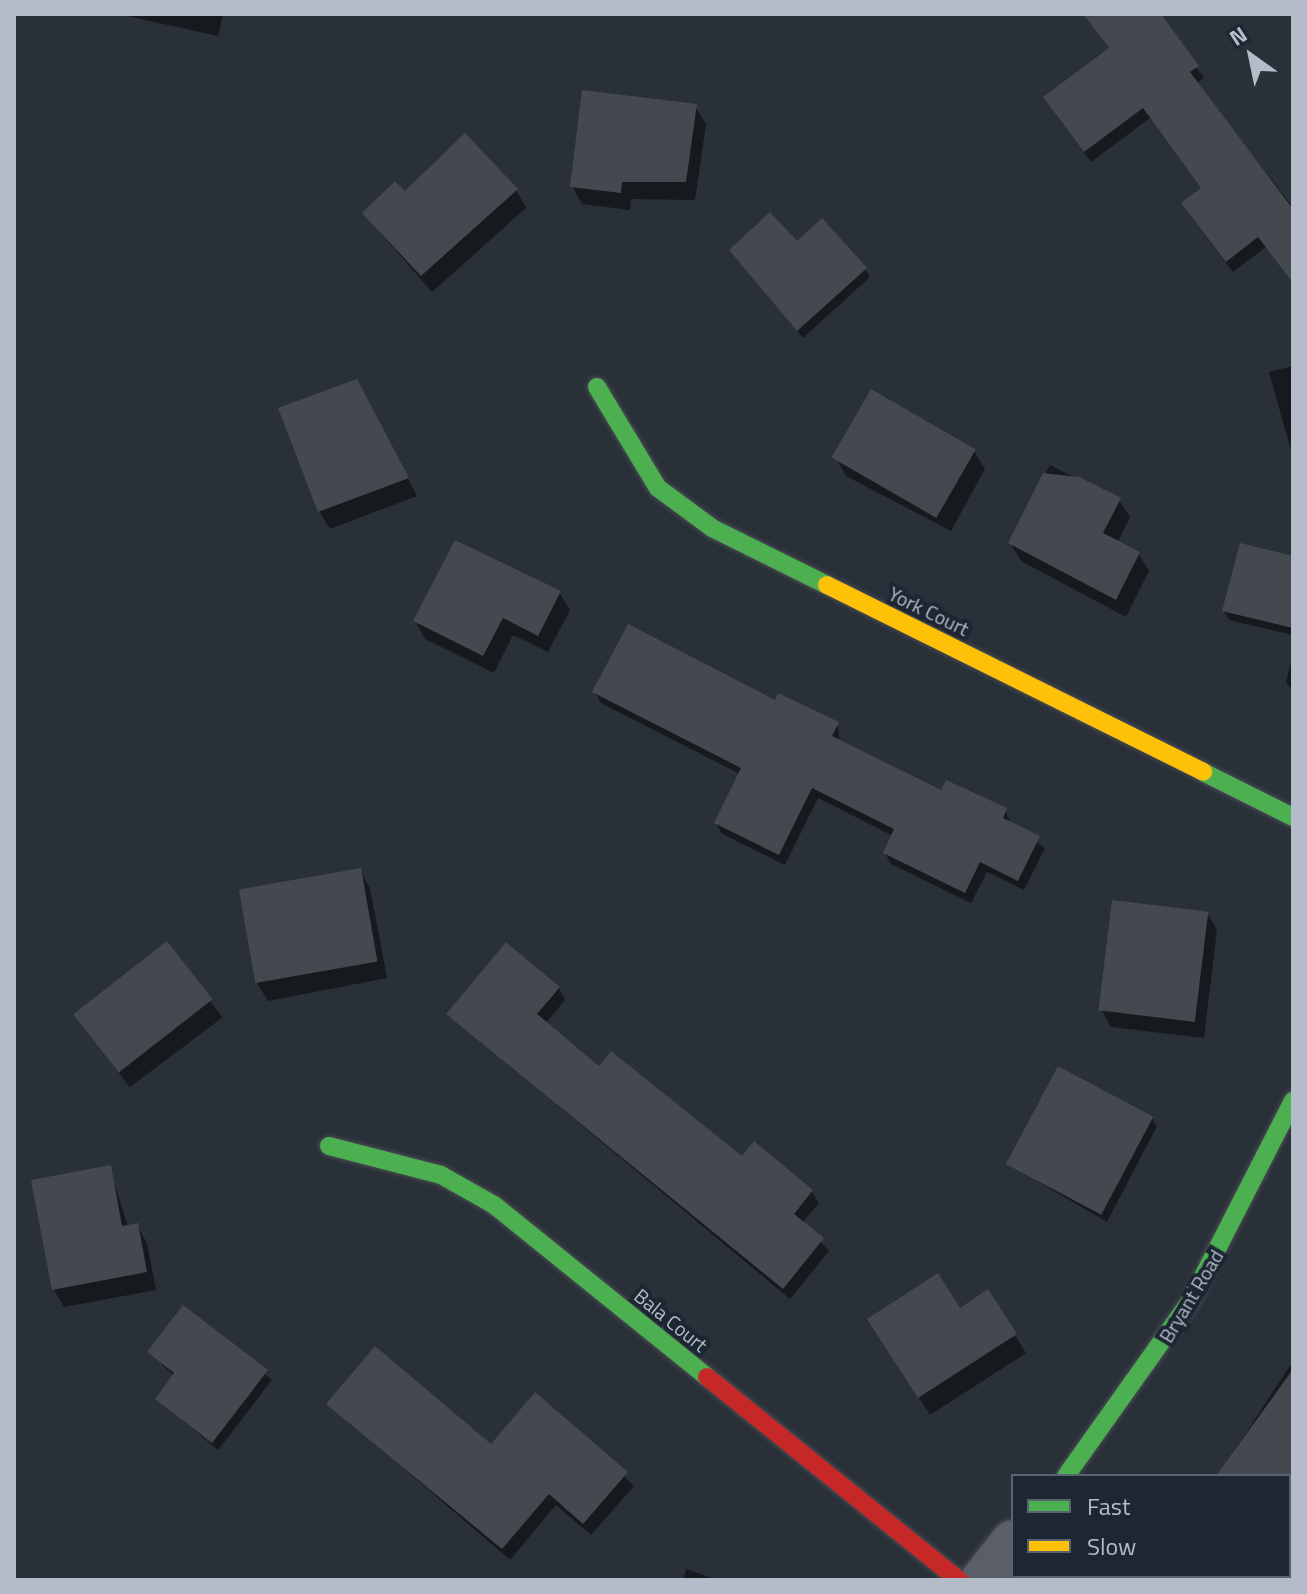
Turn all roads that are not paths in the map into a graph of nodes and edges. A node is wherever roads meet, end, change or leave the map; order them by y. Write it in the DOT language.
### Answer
graph roads {
  1 [pos="597,387"];
  2 [pos="1293,817"];
  3 [pos="1293,1101"];
  4 [pos="329,1146"];
  5 [pos="1067,1474"];
  6 [pos="1011,1545"];
  7 [pos="959,1580"];
  8 [pos="983,1580"];
  1 -- 2 [label="street, York Court"];
  3 -- 5 [label="street, Bryant Road"];
  4 -- 7 [label="street, Bala Court"];
  6 -- 8 [label="street"];
}
